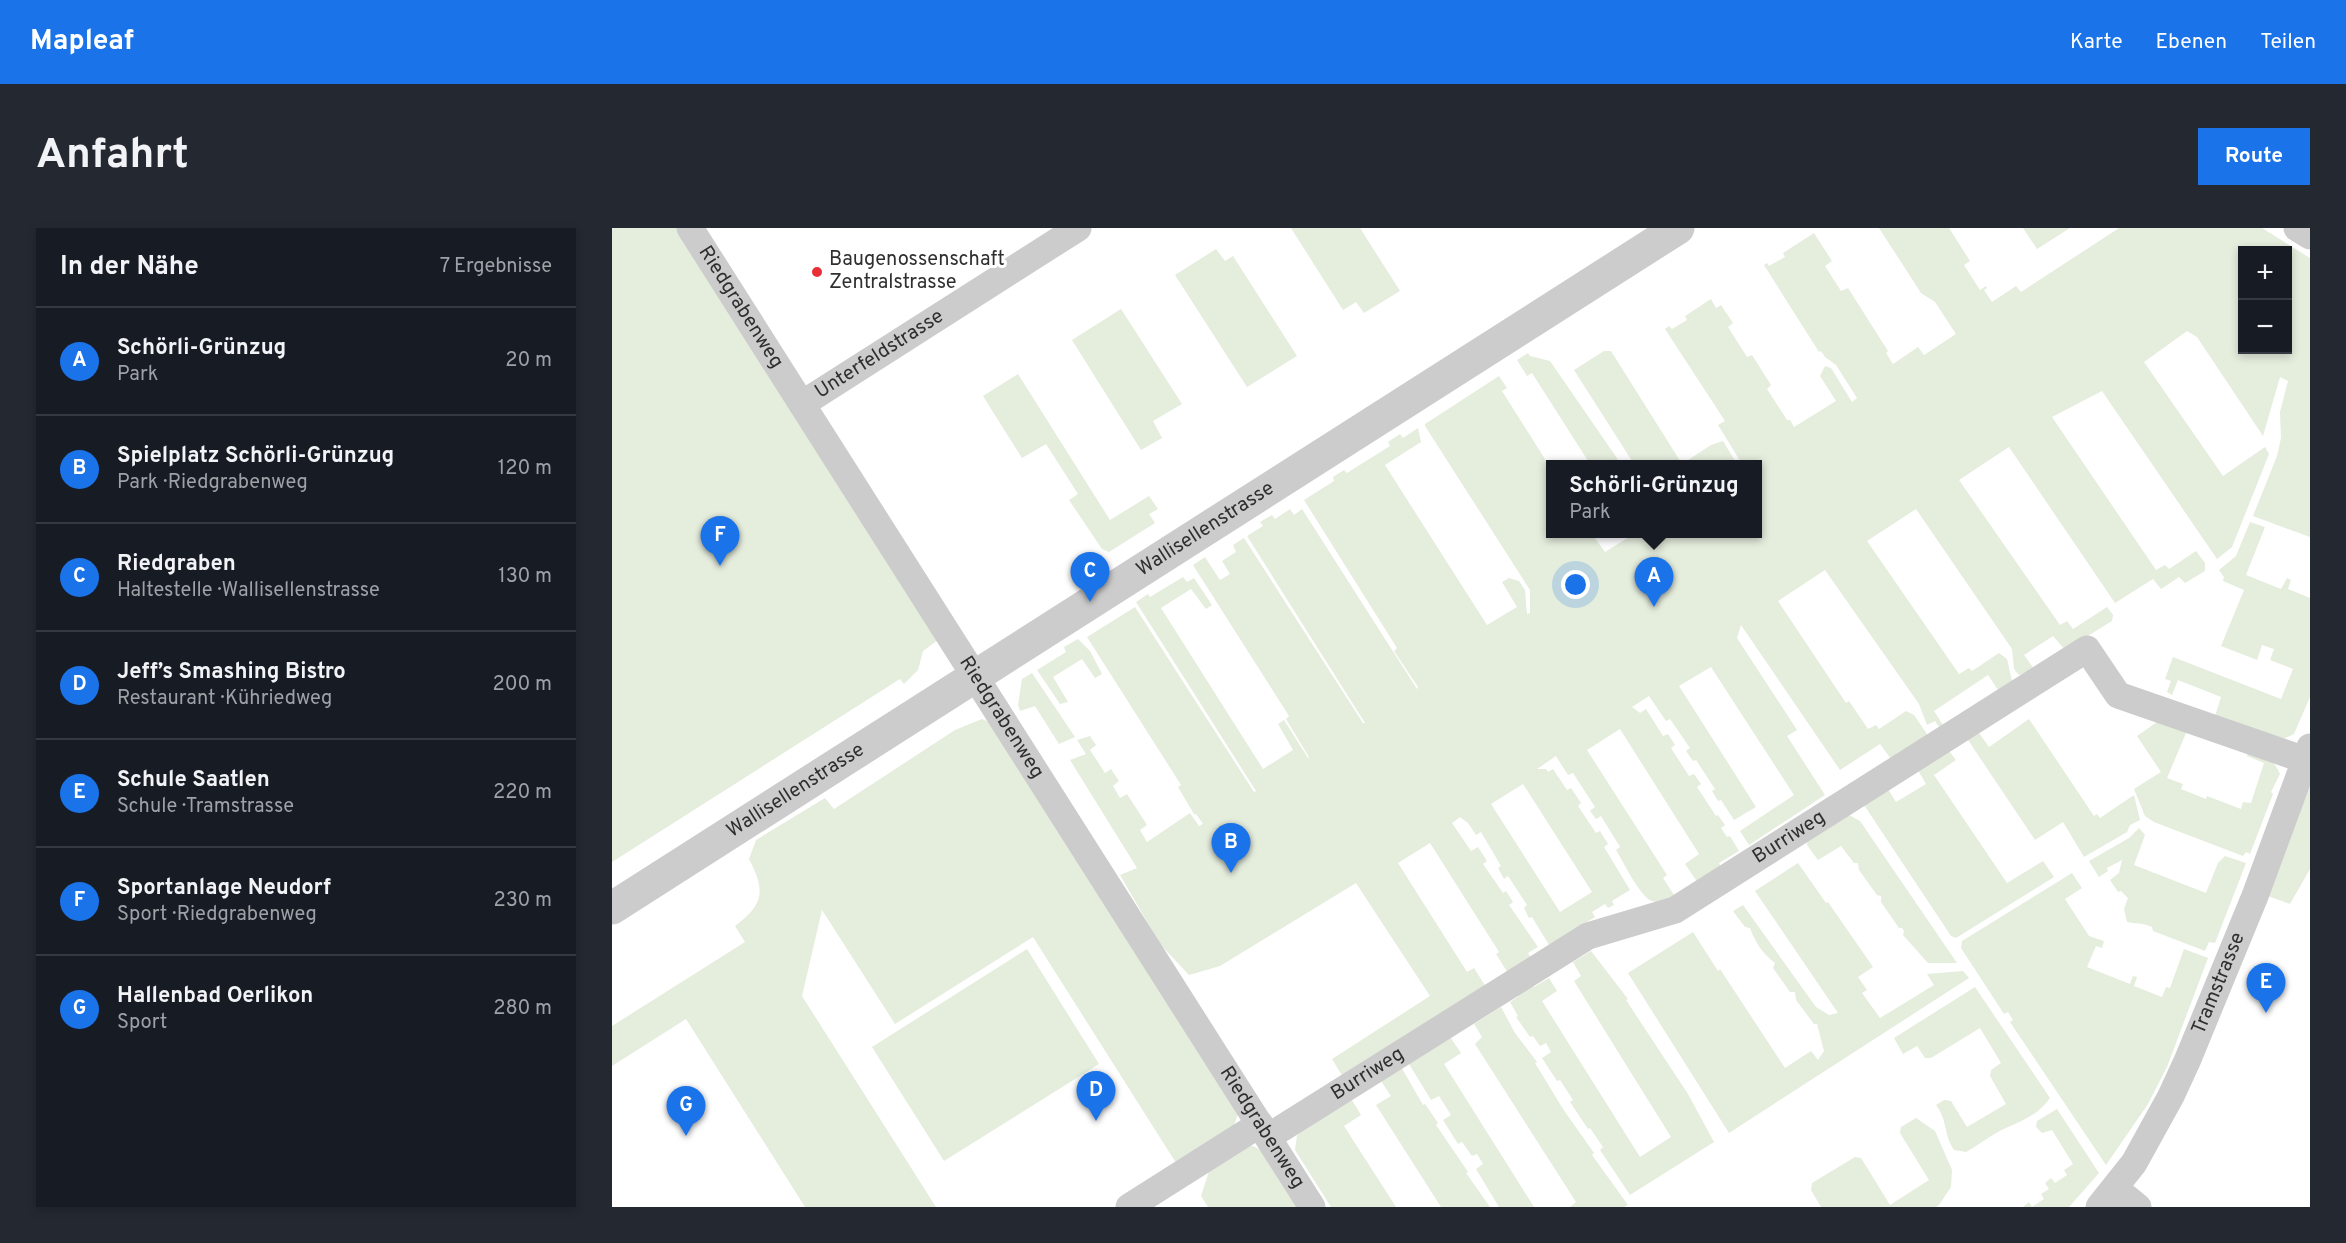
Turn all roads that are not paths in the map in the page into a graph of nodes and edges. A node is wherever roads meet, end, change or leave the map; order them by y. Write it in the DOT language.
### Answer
graph roads {
  1 [pos="690,228"];
  2 [pos="1078,228"];
  3 [pos="1678,228"];
  4 [pos="2297,228"];
  5 [pos="2310,237"];
  6 [pos="802,404"];
  7 [pos="974,675"];
  8 [pos="2307,753"];
  9 [pos="612,908"];
  10 [pos="1264,1131"];
  11 [pos="2108,1198"];
  12 [pos="1129,1207"];
  13 [pos="1312,1207"];
  14 [pos="2138,1207"];
  1 -- 6 [label="street, Riedgrabenweg"];
  2 -- 6 [label="street, Unterfeldstrasse"];
  3 -- 7 [label="street, Wallisellenstrasse"];
  4 -- 5 [label="street"];
  6 -- 7 [label="street, Riedgrabenweg"];
  7 -- 9 [label="street, Wallisellenstrasse"];
  7 -- 10 [label="street, Riedgrabenweg"];
  8 -- 10 [label="street, Burriweg"];
  8 -- 11 [label="street, Tramstrasse"];
  10 -- 12 [label="street"];
  10 -- 13 [label="street, Riedgrabenweg"];
  11 -- 14 [label="street"];
}
